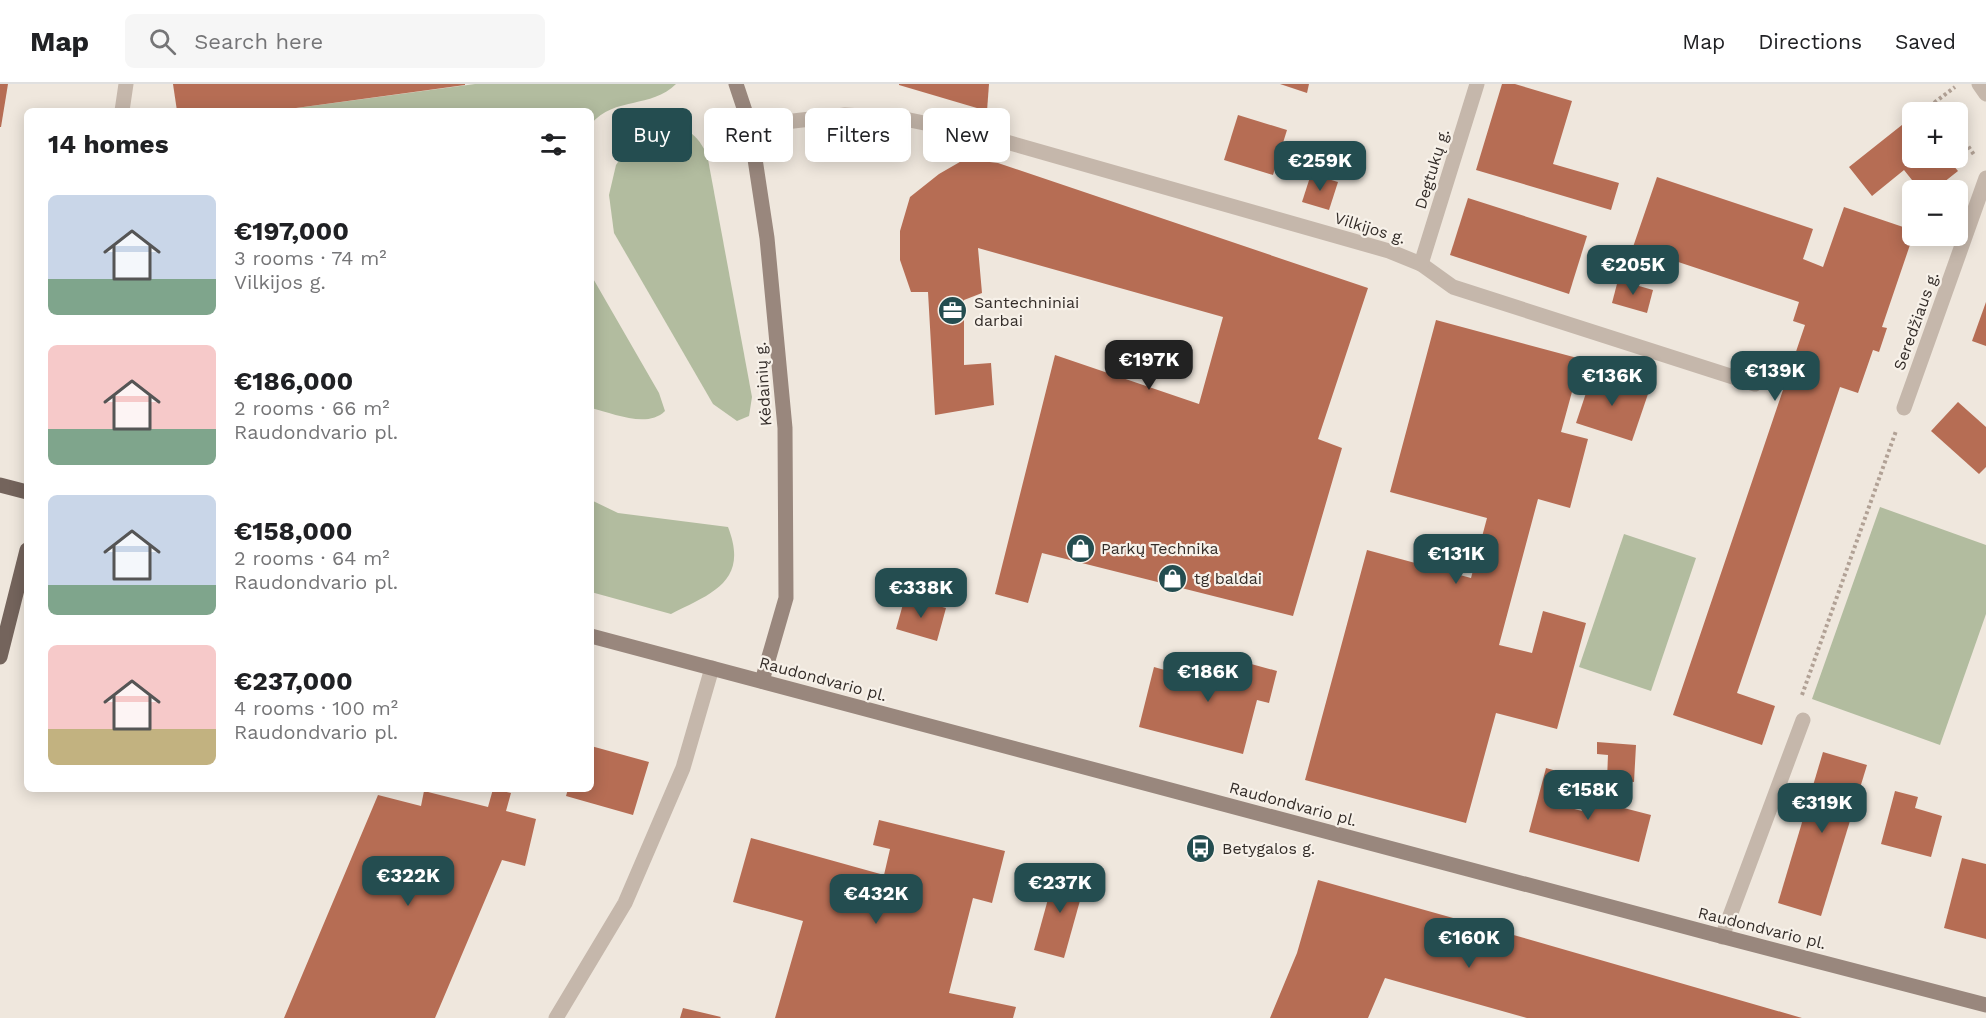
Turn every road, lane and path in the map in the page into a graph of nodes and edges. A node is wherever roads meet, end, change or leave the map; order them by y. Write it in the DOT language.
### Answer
graph roads {
  1 [pos="126,84"];
  2 [pos="736,84"];
  3 [pos="1477,84"];
  4 [pos="1960,84"];
  5 [pos="1978,84"];
  6 [pos="1986,94"];
  7 [pos="1935,102"];
  8 [pos="122,108"];
  9 [pos="744,108"];
  10 [pos="793,121"];
  11 [pos="1968,147"];
  12 [pos="755,162"];
  13 [pos="1983,170"];
  14 [pos="1421,264"];
  15 [pos="1755,384"];
  16 [pos="1904,408"];
  17 [pos="0,485"];
  18 [pos="24,491"];
  19 [pos="24,562"];
  20 [pos="594,637"];
  21 [pos="0,657"];
  22 [pos="712,668"];
  23 [pos="762,681"];
  24 [pos="1803,720"];
  25 [pos="1722,937"];
  26 [pos="1986,1005"];
  27 [pos="556,1018"];
  1 -- 8 [label="street"];
  2 -- 9 [label="main road, Kėdainių g."];
  3 -- 14 [label="street, Degtukų g."];
  4 -- 7 [label="path"];
  5 -- 6 [label="street"];
  10 -- 14 [label="street, Vilkijos g."];
  11 -- 13 [label="path"];
  12 -- 23 [label="main road, Kėdainių g."];
  13 -- 16 [label="street, Seredžiaus g."];
  14 -- 15 [label="street, Vilkijos g."];
  16 -- 24 [label="path"];
  17 -- 18 [label="main road"];
  19 -- 21 [label="main road"];
  20 -- 22 [label="main road, Raudondvario pl."];
  22 -- 23 [label="main road, Raudondvario pl."];
  22 -- 27 [label="street"];
  23 -- 25 [label="main road, Raudondvario pl."];
  24 -- 25 [label="street"];
  25 -- 26 [label="main road, Raudondvario pl."];
}
